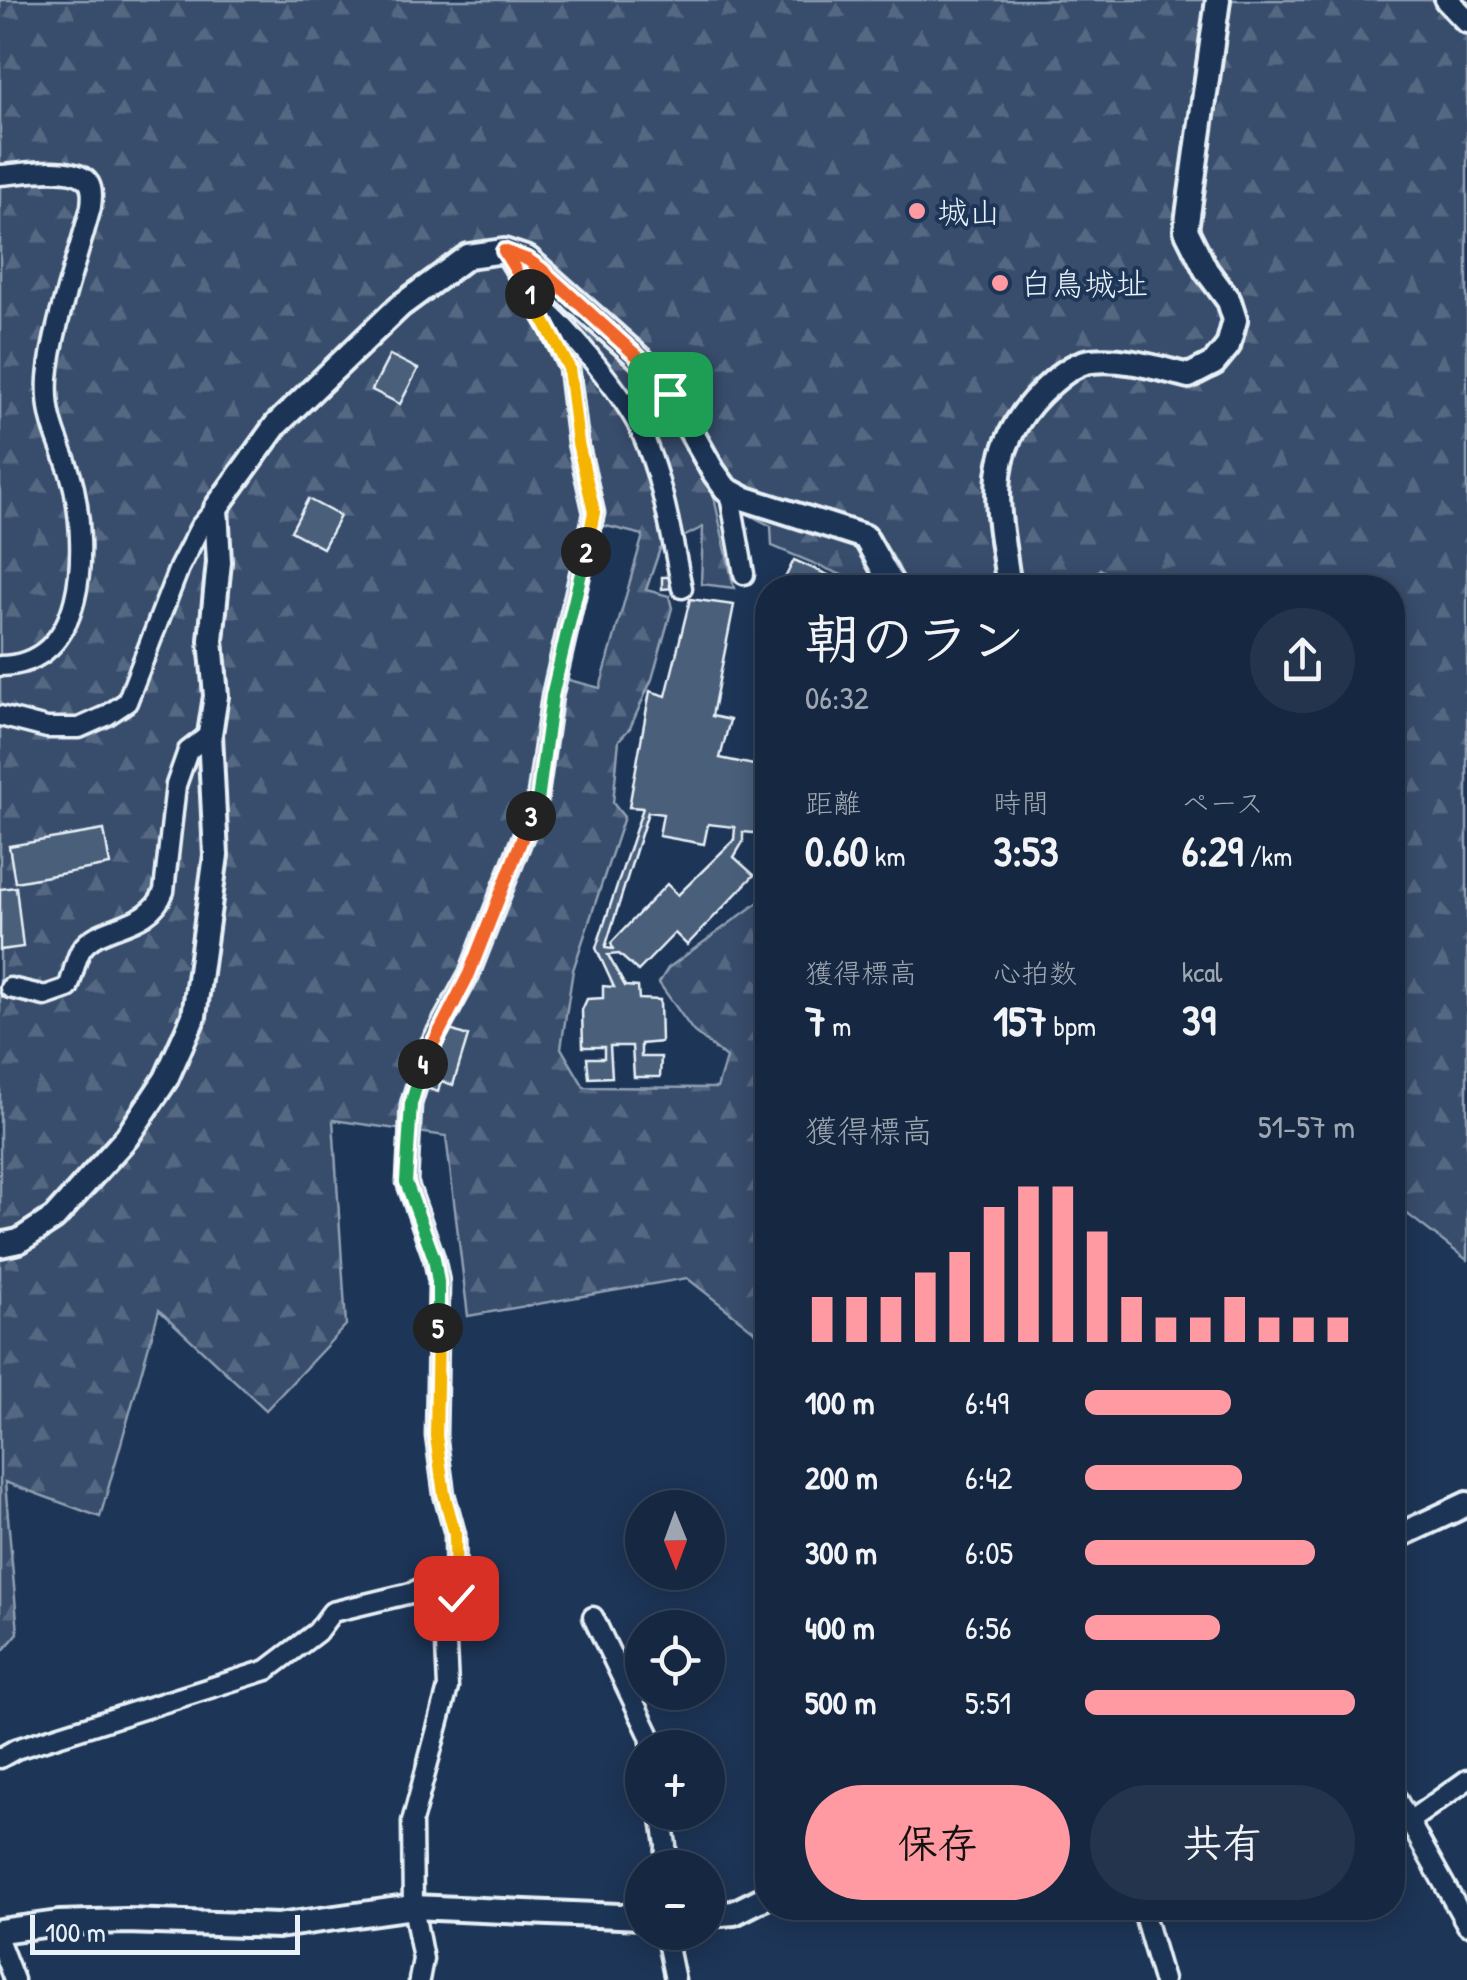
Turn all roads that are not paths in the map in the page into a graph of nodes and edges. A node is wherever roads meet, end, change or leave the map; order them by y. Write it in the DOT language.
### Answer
graph roads {
  1 [pos="1218,0"];
  2 [pos="1447,0"];
  3 [pos="1467,21"];
  4 [pos="0,175"];
  5 [pos="504,251"];
  6 [pos="532,297"];
  7 [pos="730,490"];
  8 [pos="216,508"];
  9 [pos="744,574"];
  10 [pos="887,575"];
  11 [pos="1008,575"];
  12 [pos="682,588"];
  13 [pos="0,666"];
  14 [pos="0,716"];
  15 [pos="210,734"];
  16 [pos="10,988"];
  17 [pos="0,1245"];
  18 [pos="1467,1504"];
  19 [pos="1405,1533"];
  20 [pos="456,1571"];
  21 [pos="593,1618"];
  22 [pos="647,1730"];
  23 [pos="0,1758"];
  24 [pos="1467,1780"];
  25 [pos="1405,1816"];
  26 [pos="1408,1822"];
  27 [pos="755,1902"];
  28 [pos="413,1908"];
  29 [pos="725,1914"];
  30 [pos="625,1916"];
  31 [pos="1146,1920"];
  32 [pos="1467,1925"];
  33 [pos="0,1931"];
  34 [pos="0,1944"];
  35 [pos="669,1950"];
  36 [pos="14,1980"];
  37 [pos="418,1980"];
  38 [pos="675,1980"];
  39 [pos="1163,1980"];
  1 -- 11 [label="street"];
  2 -- 3 [label="street"];
  4 -- 13 [label="street"];
  5 -- 6 [label="street"];
  5 -- 7 [label="street"];
  5 -- 8 [label="street"];
  6 -- 12 [label="street"];
  6 -- 20 [label="street"];
  7 -- 9 [label="street"];
  7 -- 10 [label="street"];
  8 -- 14 [label="street"];
  8 -- 15 [label="street"];
  15 -- 16 [label="street"];
  15 -- 17 [label="street"];
  18 -- 19 [label="street"];
  20 -- 23 [label="street"];
  20 -- 28 [label="street"];
  21 -- 22 [label="street"];
  24 -- 26 [label="street"];
  25 -- 26 [label="street"];
  26 -- 32 [label="street"];
  27 -- 29 [label="street"];
  28 -- 30 [label="street"];
  28 -- 33 [label="street"];
  28 -- 37 [label="street"];
  31 -- 39 [label="street"];
  34 -- 36 [label="street"];
  35 -- 38 [label="street"];
}
